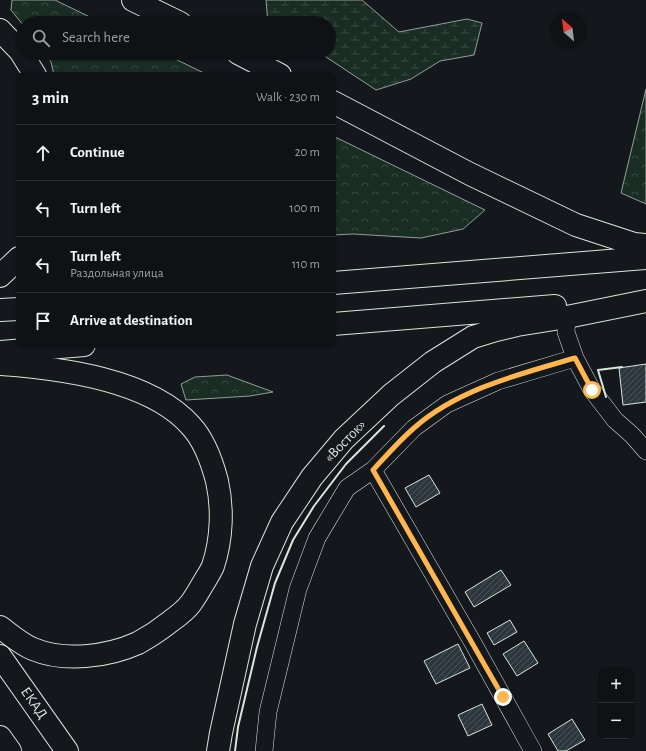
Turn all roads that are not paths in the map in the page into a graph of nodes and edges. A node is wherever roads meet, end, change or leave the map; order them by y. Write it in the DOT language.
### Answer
graph roads {
  1 [pos="133,0"];
  2 [pos="166,16"];
  3 [pos="0,30"];
  4 [pos="16,47"];
  5 [pos="26,60"];
  6 [pos="251,60"];
  7 [pos="33,72"];
  8 [pos="274,72"];
  9 [pos="336,104"];
  10 [pos="646,245"];
  11 [pos="646,258"];
  12 [pos="16,261"];
  13 [pos="0,276"];
  14 [pos="336,283"];
  15 [pos="646,300"];
  16 [pos="16,309"];
  17 [pos="0,310"];
  18 [pos="567,317"];
  19 [pos="336,324"];
  20 [pos="48,348"];
  21 [pos="0,352"];
  22 [pos="575,358"];
  23 [pos="0,364"];
  24 [pos="646,451"];
  25 [pos="373,470"];
  26 [pos="0,627"];
  27 [pos="0,656"];
  28 [pos="0,737"];
  29 [pos="10,751"];
  30 [pos="67,751"];
  31 [pos="218,751"];
  32 [pos="264,751"];
  33 [pos="533,751"];
  1 -- 2 [label="main road"];
  3 -- 4 [label="main road"];
  5 -- 7 [label="main road"];
  6 -- 8 [label="main road"];
  9 -- 10 [label="main road"];
  11 -- 14 [label="main road"];
  12 -- 13 [label="main road"];
  15 -- 18 [label="main road, «Восток»"];
  15 -- 19 [label="main road"];
  16 -- 17 [label="main road"];
  18 -- 22 [label="street"];
  18 -- 31 [label="main road, «Восток»"];
  20 -- 21 [label="main road"];
  22 -- 24 [label="street"];
  22 -- 25 [label="street"];
  23 -- 26 [label="main road"];
  25 -- 32 [label="street"];
  25 -- 33 [label="street"];
  27 -- 30 [label="main road, ЕКАД"];
  28 -- 29 [label="main road"];
}
